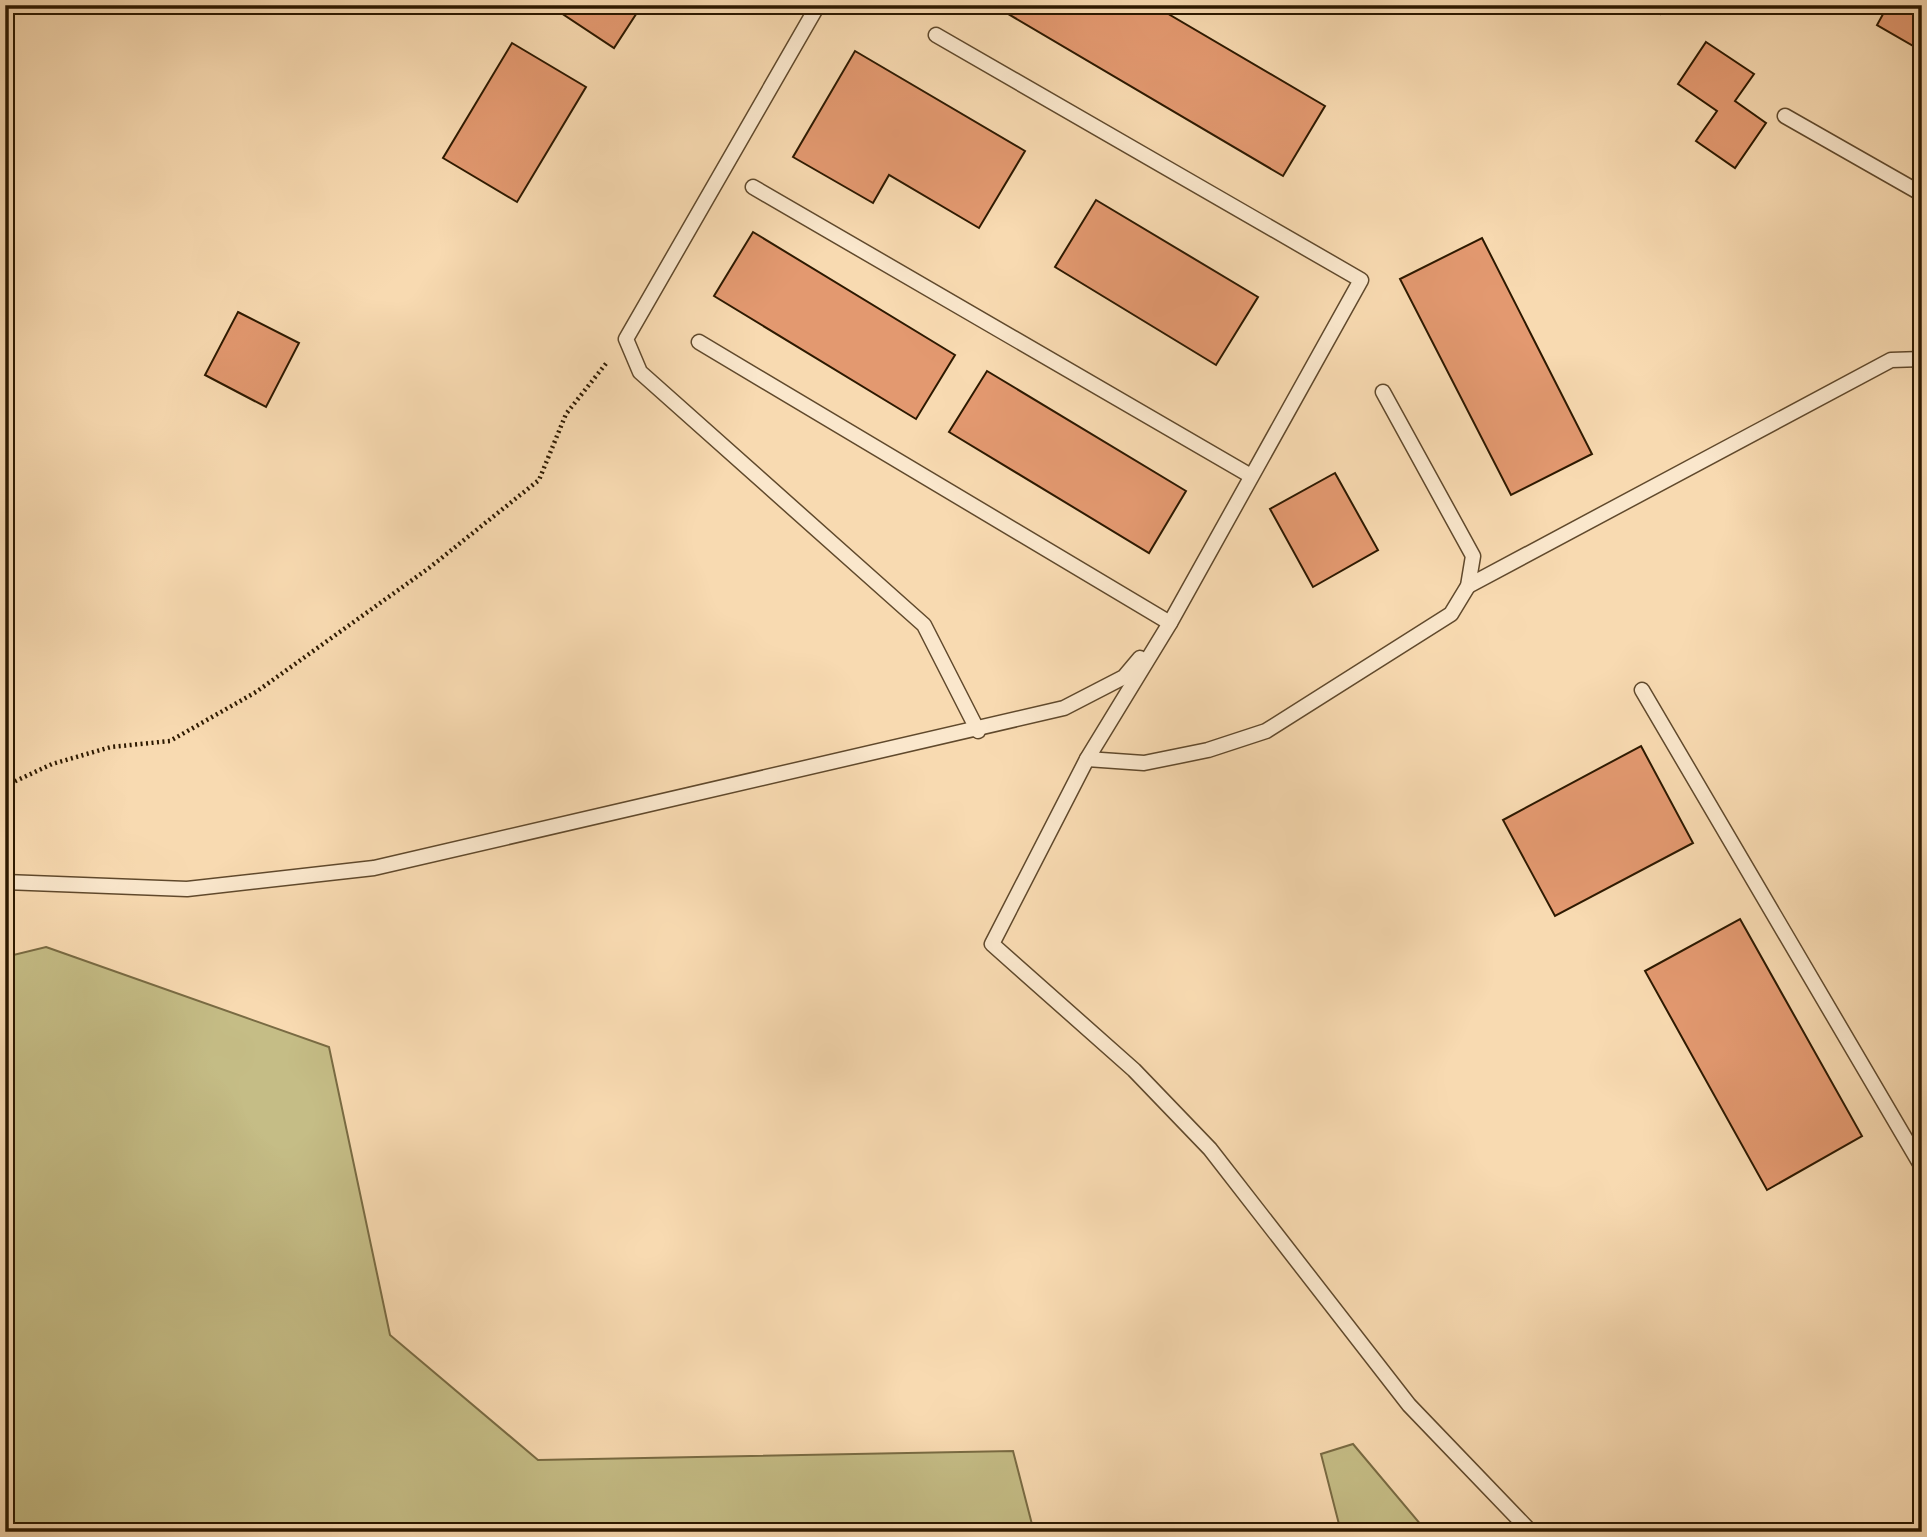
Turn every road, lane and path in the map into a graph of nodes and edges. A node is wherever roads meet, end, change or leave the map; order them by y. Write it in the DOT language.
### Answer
graph roads {
  1 [pos="818,5"];
  2 [pos="936,36"];
  3 [pos="1785,116"];
  4 [pos="752,187"];
  5 [pos="1922,194"];
  6 [pos="626,338"];
  7 [pos="699,342"];
  8 [pos="1922,359"];
  9 [pos="1383,391"];
  10 [pos="1251,476"];
  11 [pos="1468,586"];
  12 [pos="1170,623"];
  13 [pos="1642,690"];
  14 [pos="978,731"];
  15 [pos="1087,759"];
  16 [pos="5,786"];
  17 [pos="5,882"];
  18 [pos="1922,1167"];
  19 [pos="1531,1532"];
  1 -- 6 [label="lane"];
  2 -- 10 [label="lane"];
  3 -- 5 [label="lane"];
  4 -- 10 [label="lane"];
  6 -- 14 [label="lane"];
  6 -- 16 [label="path"];
  7 -- 12 [label="lane"];
  8 -- 11 [label="lane"];
  9 -- 11 [label="lane"];
  10 -- 12 [label="lane"];
  11 -- 15 [label="lane"];
  12 -- 14 [label="lane"];
  12 -- 15 [label="lane"];
  13 -- 18 [label="lane"];
  14 -- 17 [label="lane"];
  15 -- 19 [label="lane"];
}
